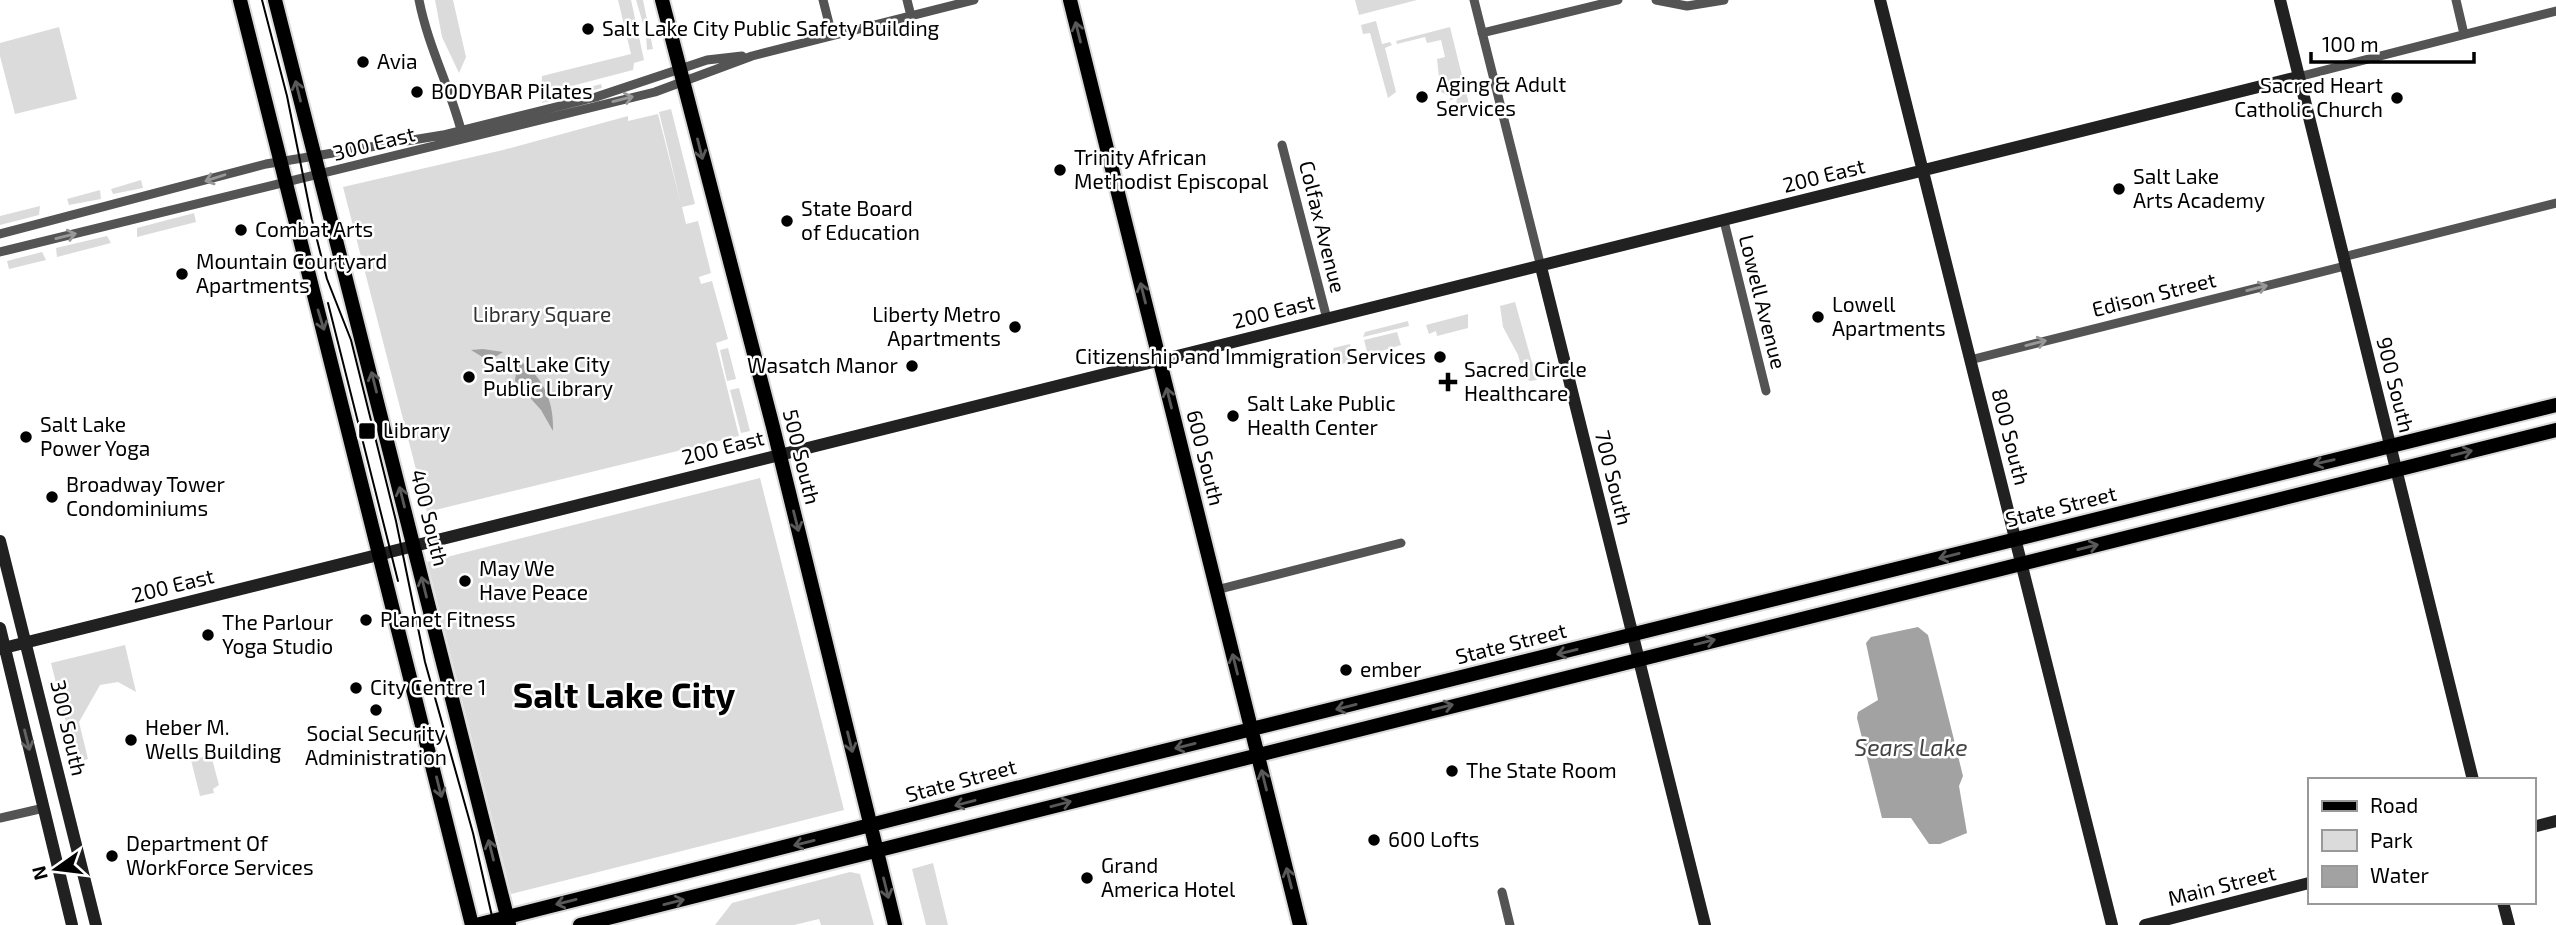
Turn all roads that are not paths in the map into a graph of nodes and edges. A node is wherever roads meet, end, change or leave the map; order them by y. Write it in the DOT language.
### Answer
graph roads {
  1 [pos="240,0"];
  2 [pos="275,0"];
  3 [pos="419,0"];
  4 [pos="662,0"];
  5 [pos="823,0"];
  6 [pos="906,0"];
  7 [pos="974,0"];
  8 [pos="1070,0"];
  9 [pos="1474,0"];
  10 [pos="1618,0"];
  11 [pos="1656,0"];
  12 [pos="1724,0"];
  13 [pos="1880,0"];
  14 [pos="2280,0"];
  15 [pos="2456,0"];
  16 [pos="2556,11"];
  17 [pos="911,16"];
  18 [pos="1482,33"];
  19 [pos="2464,34"];
  20 [pos="832,35"];
  21 [pos="682,76"];
  22 [pos="2298,77"];
  23 [pos="461,130"];
  24 [pos="1282,145"];
  25 [pos="315,157"];
  26 [pos="281,162"];
  27 [pos="1923,171"];
  28 [pos="320,175"];
  29 [pos="286,183"];
  30 [pos="2556,203"];
  31 [pos="1724,221"];
  32 [pos="0,234"];
  33 [pos="0,252"];
  34 [pos="2344,261"];
  35 [pos="1541,267"];
  36 [pos="1327,319"];
  37 [pos="1159,359"];
  38 [pos="1970,360"];
  39 [pos="1766,391"];
  40 [pos="2556,405"];
  41 [pos="2556,430"];
  42 [pos="2390,446"];
  43 [pos="779,454"];
  44 [pos="2396,470"];
  45 [pos="2016,540"];
  46 [pos="0,541"];
  47 [pos="1401,543"];
  48 [pos="414,546"];
  49 [pos="380,554"];
  50 [pos="2022,564"];
  51 [pos="1216,590"];
  52 [pos="0,628"];
  53 [pos="1633,636"];
  54 [pos="27,642"];
  55 [pos="2,648"];
  56 [pos="1639,658"];
  57 [pos="1251,730"];
  58 [pos="1258,754"];
  59 [pos="2473,778"];
  60 [pos="44,807"];
  61 [pos="0,818"];
  62 [pos="2556,821"];
  63 [pos="870,826"];
  64 [pos="2535,826"];
  65 [pos="77,849"];
  66 [pos="876,852"];
  67 [pos="56,858"];
  68 [pos="2308,883"];
  69 [pos="1502,892"];
  70 [pos="2504,904"];
  71 [pos="508,921"];
  72 [pos="72,925"];
  73 [pos="96,925"];
  74 [pos="474,925"];
  75 [pos="580,925"];
  76 [pos="895,925"];
  77 [pos="1300,925"];
  78 [pos="1510,925"];
  79 [pos="1705,925"];
  80 [pos="2112,925"];
  81 [pos="2145,925"];
  82 [pos="2509,925"];
  1 -- 26 [label="main road"];
  25 -- 2 [label="main road, 400 South, one-way"];
  3 -- 23 [label="street"];
  4 -- 21 [label="main road, 500 South"];
  5 -- 20 [label="street"];
  6 -- 17 [label="street"];
  7 -- 17 [label="street, 300 East"];
  37 -- 8 [label="main road, 600 South, one-way"];
  9 -- 18 [label="street, 700 South"];
  10 -- 18 [label="street"];
  11 -- 12 [label="street"];
  13 -- 27 [label="street, 800 South"];
  14 -- 22 [label="street, 900 South"];
  15 -- 19 [label="street"];
  16 -- 19 [label="street, 200 East"];
  17 -- 20 [label="street, 300 East"];
  18 -- 35 [label="street, 700 South"];
  19 -- 22 [label="street, 200 East"];
  20 -- 21 [label="street, 300 East"];
  21 -- 23 [label="street, 300 East"];
  28 -- 21 [label="street, 300 East, one-way"];
  21 -- 43 [label="main road, 500 South, one-way"];
  22 -- 27 [label="street, 200 East"];
  22 -- 34 [label="street, 900 South"];
  23 -- 25 [label="street, 300 East"];
  24 -- 36 [label="street, Colfax Avenue"];
  25 -- 26 [label="street, 300 East"];
  25 -- 28 [label="main road, 400 South"];
  26 -- 29 [label="main road"];
  26 -- 32 [label="street, 300 East, one-way"];
  27 -- 31 [label="street, 200 East"];
  27 -- 38 [label="street, 800 South"];
  28 -- 29 [label="street, 300 East"];
  48 -- 28 [label="main road, 400 South, one-way"];
  33 -- 29 [label="street, 300 East, one-way"];
  29 -- 49 [label="main road, one-way"];
  30 -- 34 [label="street, Edison Street"];
  31 -- 35 [label="street, 200 East"];
  31 -- 39 [label="street, Lowell Avenue"];
  38 -- 34 [label="street, Edison Street, one-way"];
  34 -- 42 [label="street, 900 South"];
  35 -- 36 [label="street, 200 East"];
  35 -- 53 [label="street, 700 South"];
  36 -- 37 [label="street, 200 East"];
  37 -- 43 [label="street, 200 East"];
  51 -- 37 [label="main road, 600 South, one-way"];
  38 -- 45 [label="street, 800 South"];
  40 -- 42 [label="main road, State Street"];
  44 -- 41 [label="main road, one-way"];
  42 -- 44 [label="street, 900 South"];
  42 -- 45 [label="main road, State Street, one-way"];
  43 -- 48 [label="street, 200 East"];
  43 -- 63 [label="main road, 500 South, one-way"];
  50 -- 44 [label="main road, one-way"];
  44 -- 59 [label="street, 900 South"];
  45 -- 50 [label="street, 800 South"];
  45 -- 53 [label="main road, State Street, one-way"];
  46 -- 54 [label="street, 300 South"];
  47 -- 51 [label="street"];
  48 -- 49 [label="street, 200 East"];
  71 -- 48 [label="main road, 400 South, one-way"];
  49 -- 54 [label="street, 200 East"];
  49 -- 74 [label="main road, one-way"];
  56 -- 50 [label="main road, one-way"];
  50 -- 80 [label="street, 800 South"];
  57 -- 51 [label="main road, 600 South, one-way"];
  52 -- 55 [label="street, 300 South"];
  53 -- 56 [label="street, 700 South"];
  53 -- 57 [label="main road, State Street, one-way"];
  54 -- 55 [label="street, 200 East"];
  54 -- 65 [label="street, 300 South"];
  55 -- 60 [label="street, 300 South, one-way"];
  58 -- 56 [label="main road, one-way"];
  56 -- 79 [label="street, 700 South"];
  57 -- 58 [label="main road, 600 South"];
  57 -- 63 [label="main road, State Street, one-way"];
  66 -- 58 [label="main road, one-way"];
  77 -- 58 [label="main road, 600 South, one-way"];
  60 -- 61 [label="street"];
  60 -- 67 [label="street, 300 South"];
  62 -- 64 [label="street"];
  63 -- 66 [label="main road, 500 South"];
  63 -- 71 [label="main road, State Street, one-way"];
  65 -- 67 [label="street"];
  65 -- 73 [label="street, 300 South"];
  75 -- 66 [label="main road, one-way"];
  66 -- 76 [label="main road, 500 South, one-way"];
  67 -- 72 [label="street, 300 South"];
  68 -- 81 [label="street, Main Street"];
  69 -- 78 [label="street"];
  70 -- 82 [label="street"];
  71 -- 74 [label="main road, State Street"];
}
